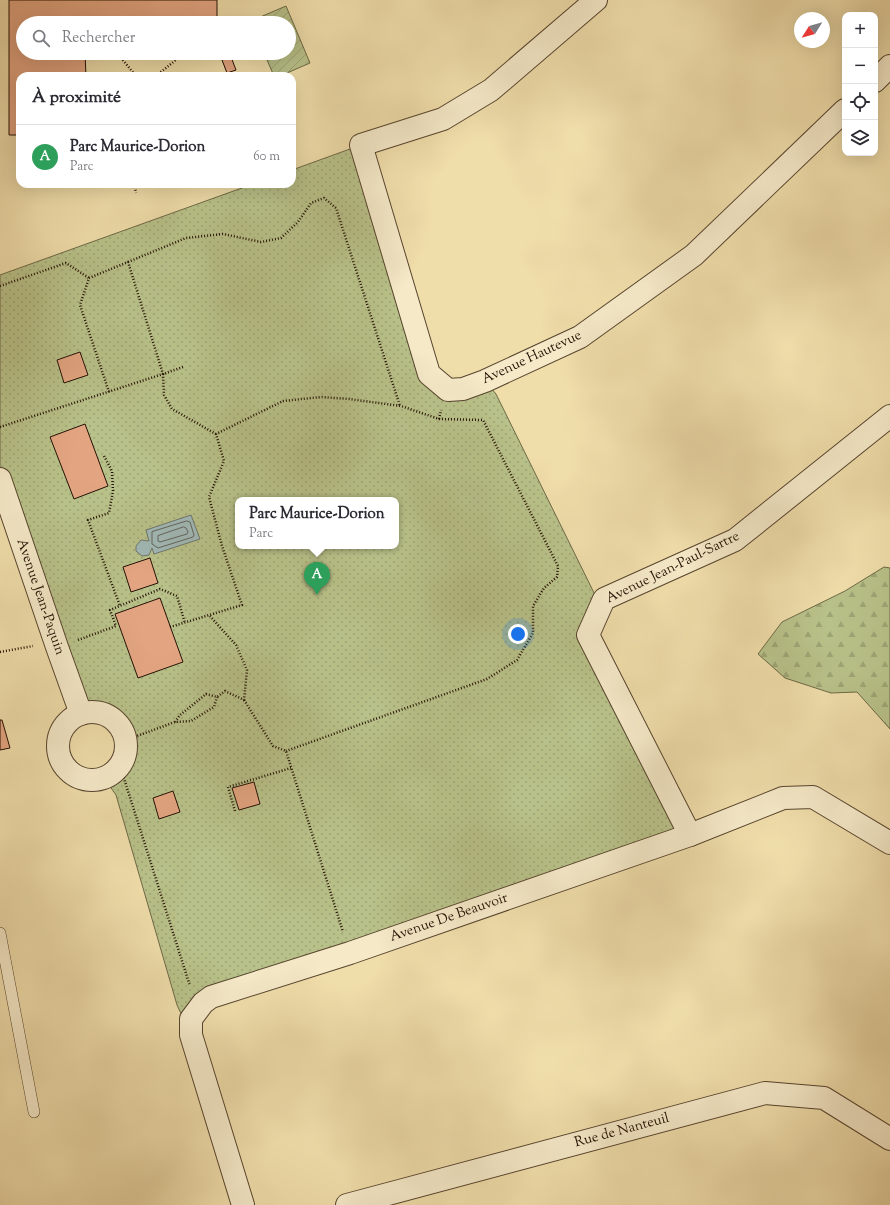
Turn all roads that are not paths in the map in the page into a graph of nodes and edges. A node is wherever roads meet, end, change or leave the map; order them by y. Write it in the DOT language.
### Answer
graph roads {
  1 [pos="596,0"];
  2 [pos="890,66"];
  3 [pos="878,78"];
  4 [pos="842,113"];
  5 [pos="890,416"];
  6 [pos="0,479"];
  7 [pos="81,714"];
  8 [pos="690,835"];
  9 [pos="890,843"];
  10 [pos="0,933"];
  11 [pos="34,1112"];
  12 [pos="890,1139"];
  13 [pos="243,1205"];
  14 [pos="347,1205"];
  1 -- 4 [label="street, Avenue Hautevue"];
  2 -- 3 [label="street"];
  5 -- 8 [label="street, Avenue Jean-Paul-Sartre"];
  6 -- 7 [label="street, Avenue Jean-Paquin"];
  7 -- 7 [label="street"];
  8 -- 9 [label="street, Avenue De Beauvoir"];
  8 -- 13 [label="street, Avenue De Beauvoir"];
  10 -- 11 [label="lane"];
  12 -- 14 [label="street, Rue de Nanteuil"];
}
